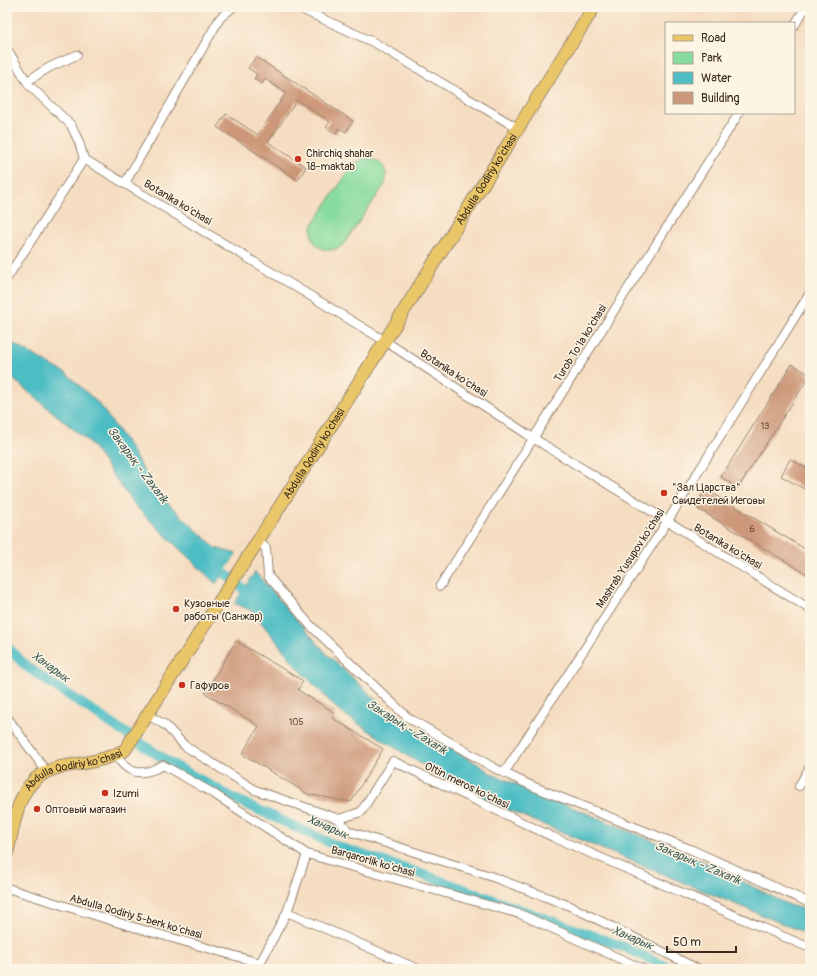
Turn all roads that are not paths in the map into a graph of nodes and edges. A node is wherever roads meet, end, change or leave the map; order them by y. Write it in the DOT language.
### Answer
graph roads {
  1 [pos="233,7"];
  2 [pos="297,7"];
  3 [pos="594,7"];
  4 [pos="806,7"];
  5 [pos="795,24"];
  6 [pos="7,49"];
  7 [pos="77,55"];
  8 [pos="26,81"];
  9 [pos="738,114"];
  10 [pos="519,129"];
  11 [pos="84,159"];
  12 [pos="125,183"];
  13 [pos="7,278"];
  14 [pos="810,293"];
  15 [pos="385,341"];
  16 [pos="533,438"];
  17 [pos="667,522"];
  18 [pos="257,540"];
  19 [pos="440,586"];
  20 [pos="810,609"];
  21 [pos="148,715"];
  22 [pos="7,717"];
  23 [pos="120,752"];
  24 [pos="810,767"];
  25 [pos="46,771"];
  26 [pos="504,773"];
  27 [pos="799,786"];
  28 [pos="339,819"];
  29 [pos="7,853"];
  30 [pos="307,854"];
  31 [pos="7,888"];
  32 [pos="810,903"];
  33 [pos="287,912"];
  34 [pos="810,948"];
  35 [pos="258,966"];
  36 [pos="418,969"];
  37 [pos="643,969"];
  38 [pos="698,969"];
  1 -- 12 [label="street"];
  2 -- 10 [label="street"];
  3 -- 10 [label="main road, Abdulla Qodiriy ko‘chasi"];
  4 -- 5 [label="street"];
  6 -- 8 [label="street"];
  7 -- 8 [label="street"];
  8 -- 11 [label="street"];
  9 -- 16 [label="street, Turob To‘la ko‘chasi"];
  10 -- 15 [label="main road, Abdulla Qodiriy ko‘chasi"];
  11 -- 12 [label="street, Botanika ko‘chasi"];
  11 -- 13 [label="street"];
  12 -- 15 [label="street, Botanika ko‘chasi"];
  14 -- 17 [label="street, Mashrab Yusupov ko‘chasi"];
  15 -- 16 [label="street, Botanika ko‘chasi"];
  15 -- 18 [label="main road, Abdulla Qodiriy ko‘chasi"];
  16 -- 17 [label="street, Botanika ko‘chasi"];
  16 -- 19 [label="street, Turob To‘la ko‘chasi"];
  17 -- 20 [label="street, Botanika ko‘chasi"];
  17 -- 26 [label="street, Mashrab Yusupov ko‘chasi"];
  18 -- 21 [label="main road, Abdulla Qodiriy ko‘chasi"];
  18 -- 26 [label="street"];
  21 -- 23 [label="main road, Abdulla Qodiriy ko‘chasi"];
  21 -- 28 [label="street"];
  22 -- 25 [label="street"];
  23 -- 25 [label="main road, Abdulla Qodiriy ko‘chasi"];
  23 -- 30 [label="street, Barqarorlik ko‘chasi"];
  24 -- 27 [label="street"];
  25 -- 29 [label="main road, Abdulla Qodiriy ko‘chasi"];
  26 -- 32 [label="street"];
  28 -- 34 [label="street, Oltin meros ko‘chasi"];
  28 -- 38 [label="street"];
  30 -- 33 [label="street"];
  30 -- 37 [label="street, Barqarorlik ko‘chasi"];
  31 -- 35 [label="street, Abdulla Qodiriy 5-berk ko‘chasi"];
  33 -- 35 [label="street"];
  33 -- 36 [label="street"];
}
